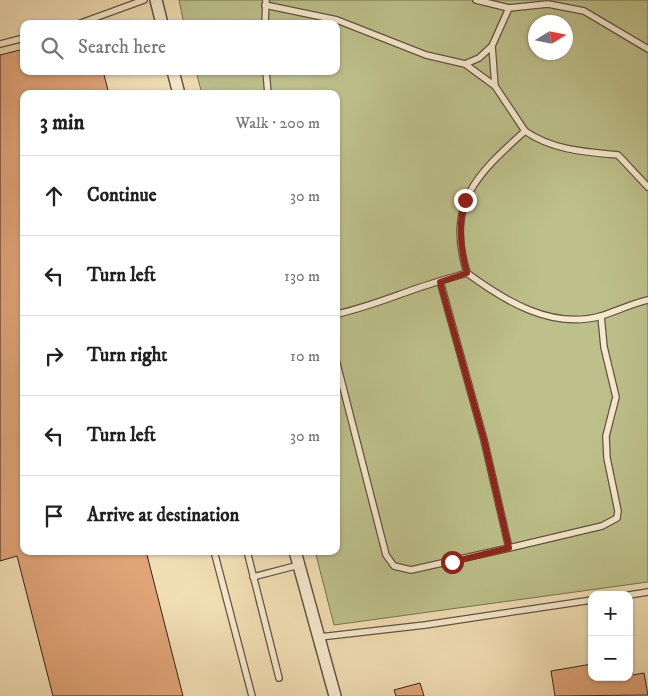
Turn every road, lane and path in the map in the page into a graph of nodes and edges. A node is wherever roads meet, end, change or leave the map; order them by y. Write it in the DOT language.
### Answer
graph roads {
  1 [pos="144,0"];
  2 [pos="156,0"];
  3 [pos="476,0"];
  4 [pos="266,3"];
  5 [pos="509,8"];
  6 [pos="89,20"];
  7 [pos="161,20"];
  8 [pos="265,20"];
  9 [pos="337,20"];
  10 [pos="340,21"];
  11 [pos="20,39"];
  12 [pos="0,44"];
  13 [pos="492,46"];
  14 [pos="648,49"];
  15 [pos="465,64"];
  16 [pos="175,75"];
  17 [pos="266,75"];
  18 [pos="495,86"];
  19 [pos="178,90"];
  20 [pos="268,90"];
  21 [pos="524,131"];
  22 [pos="648,187"];
  23 [pos="467,273"];
  24 [pos="440,282"];
  25 [pos="648,300"];
  26 [pos="340,311"];
  27 [pos="600,316"];
  28 [pos="340,376"];
  29 [pos="509,548"];
  30 [pos="215,555"];
  31 [pos="248,555"];
  32 [pos="297,555"];
  33 [pos="299,565"];
  34 [pos="253,577"];
  35 [pos="648,592"];
  36 [pos="633,594"];
  37 [pos="588,601"];
  38 [pos="320,637"];
  39 [pos="279,678"];
  40 [pos="252,696"];
  41 [pos="336,696"];
  1 -- 6 [label="lane"];
  2 -- 7 [label="street"];
  3 -- 5 [label="lane"];
  4 -- 8 [label="lane"];
  4 -- 9 [label="lane"];
  5 -- 13 [label="lane"];
  5 -- 14 [label="lane"];
  10 -- 15 [label="lane"];
  11 -- 12 [label="lane"];
  13 -- 15 [label="lane"];
  13 -- 18 [label="lane"];
  15 -- 18 [label="lane"];
  16 -- 19 [label="street"];
  17 -- 20 [label="lane"];
  18 -- 21 [label="lane"];
  21 -- 22 [label="lane"];
  21 -- 23 [label="lane"];
  23 -- 24 [label="lane"];
  23 -- 27 [label="lane"];
  24 -- 26 [label="lane"];
  24 -- 29 [label="lane"];
  25 -- 27 [label="lane"];
  27 -- 29 [label="lane"];
  28 -- 29 [label="lane"];
  30 -- 40 [label="lane"];
  31 -- 34 [label="lane"];
  32 -- 33 [label="street"];
  33 -- 34 [label="lane"];
  33 -- 38 [label="street"];
  34 -- 39 [label="lane"];
  35 -- 36 [label="lane"];
  37 -- 38 [label="lane"];
  38 -- 41 [label="street"];
}
